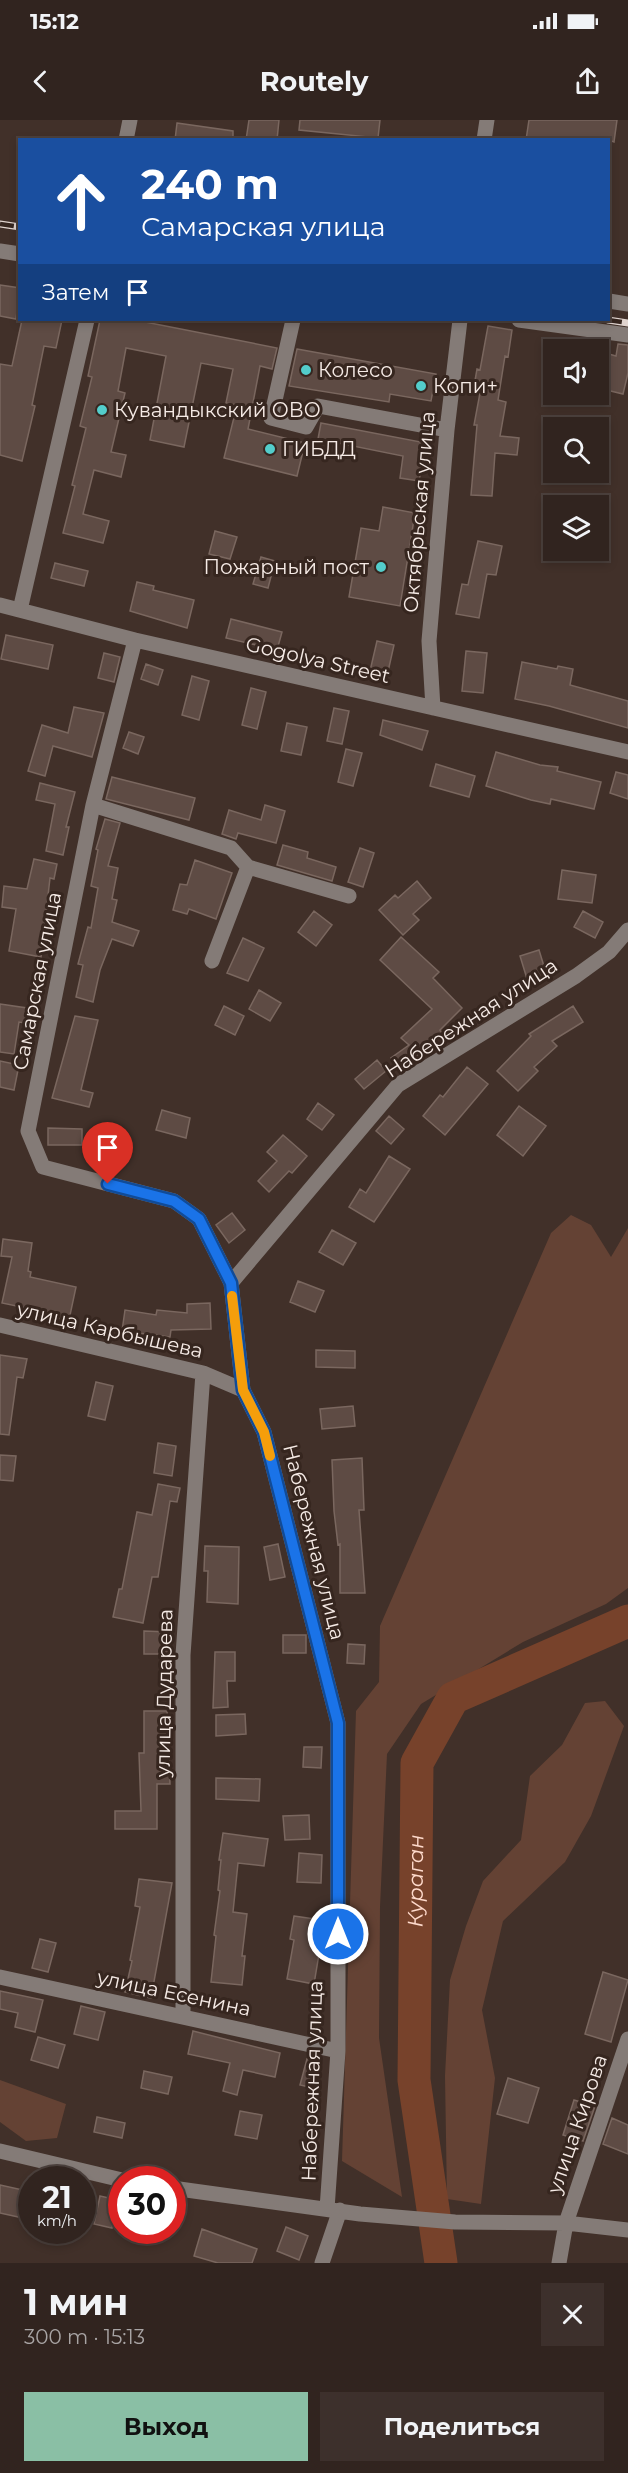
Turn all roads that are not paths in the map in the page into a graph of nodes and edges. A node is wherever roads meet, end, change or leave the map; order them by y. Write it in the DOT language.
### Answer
graph roads {
  1 [pos="130,120"];
  2 [pos="487,120"];
  3 [pos="126,138"];
  4 [pos="484,138"];
  5 [pos="0,251"];
  6 [pos="18,254"];
  7 [pos="610,301"];
  8 [pos="628,304"];
  9 [pos="87,321"];
  10 [pos="292,321"];
  11 [pos="460,321"];
  12 [pos="526,321"];
  13 [pos="628,335"];
  14 [pos="447,430"];
  15 [pos="0,605"];
  16 [pos="20,610"];
  17 [pos="135,640"];
  18 [pos="434,708"];
  19 [pos="628,753"];
  20 [pos="93,805"];
  21 [pos="248,867"];
  22 [pos="349,896"];
  23 [pos="628,930"];
  24 [pos="212,961"];
  25 [pos="231,1283"];
  26 [pos="0,1325"];
  27 [pos="203,1373"];
  28 [pos="243,1390"];
  29 [pos="0,1977"];
  30 [pos="183,2016"];
  31 [pos="628,2039"];
  32 [pos="338,2051"];
  33 [pos="0,2151"];
  34 [pos="108,2177"];
  35 [pos="186,2190"];
  36 [pos="334,2209"];
  37 [pos="566,2223"];
  38 [pos="628,2230"];
  39 [pos="322,2263"];
  40 [pos="559,2263"];
  1 -- 3 [label="street"];
  2 -- 4 [label="street"];
  5 -- 6 [label="street"];
  7 -- 8 [label="street"];
  9 -- 16 [label="street"];
  10 -- 14 [label="street"];
  11 -- 14 [label="street, Октябрьская улица"];
  12 -- 13 [label="street"];
  14 -- 18 [label="street, Октябрьская улица"];
  15 -- 16 [label="street, Gogolya Street"];
  16 -- 17 [label="street, Gogolya Street"];
  17 -- 18 [label="street, Gogolya Street"];
  17 -- 20 [label="street, Самарская улица"];
  18 -- 19 [label="street, Gogolya Street"];
  20 -- 21 [label="street"];
  20 -- 25 [label="street, Самарская улица"];
  21 -- 22 [label="street"];
  21 -- 24 [label="street"];
  23 -- 25 [label="street, Набережная улица"];
  25 -- 28 [label="street, Набережная улица"];
  26 -- 27 [label="street, улица Карбышева"];
  27 -- 28 [label="street, улица Карбышева"];
  27 -- 30 [label="street, улица Дударева"];
  28 -- 32 [label="street, Набережная улица"];
  29 -- 30 [label="street, улица Есенина"];
  30 -- 32 [label="street, улица Есенина"];
  31 -- 37 [label="street, улица Кирова"];
  32 -- 36 [label="street, Набережная улица"];
  33 -- 34 [label="street"];
  35 -- 36 [label="street"];
  36 -- 37 [label="street"];
  36 -- 39 [label="street, Набережная улица"];
  37 -- 38 [label="street"];
  37 -- 40 [label="street, улица Кирова"];
}
